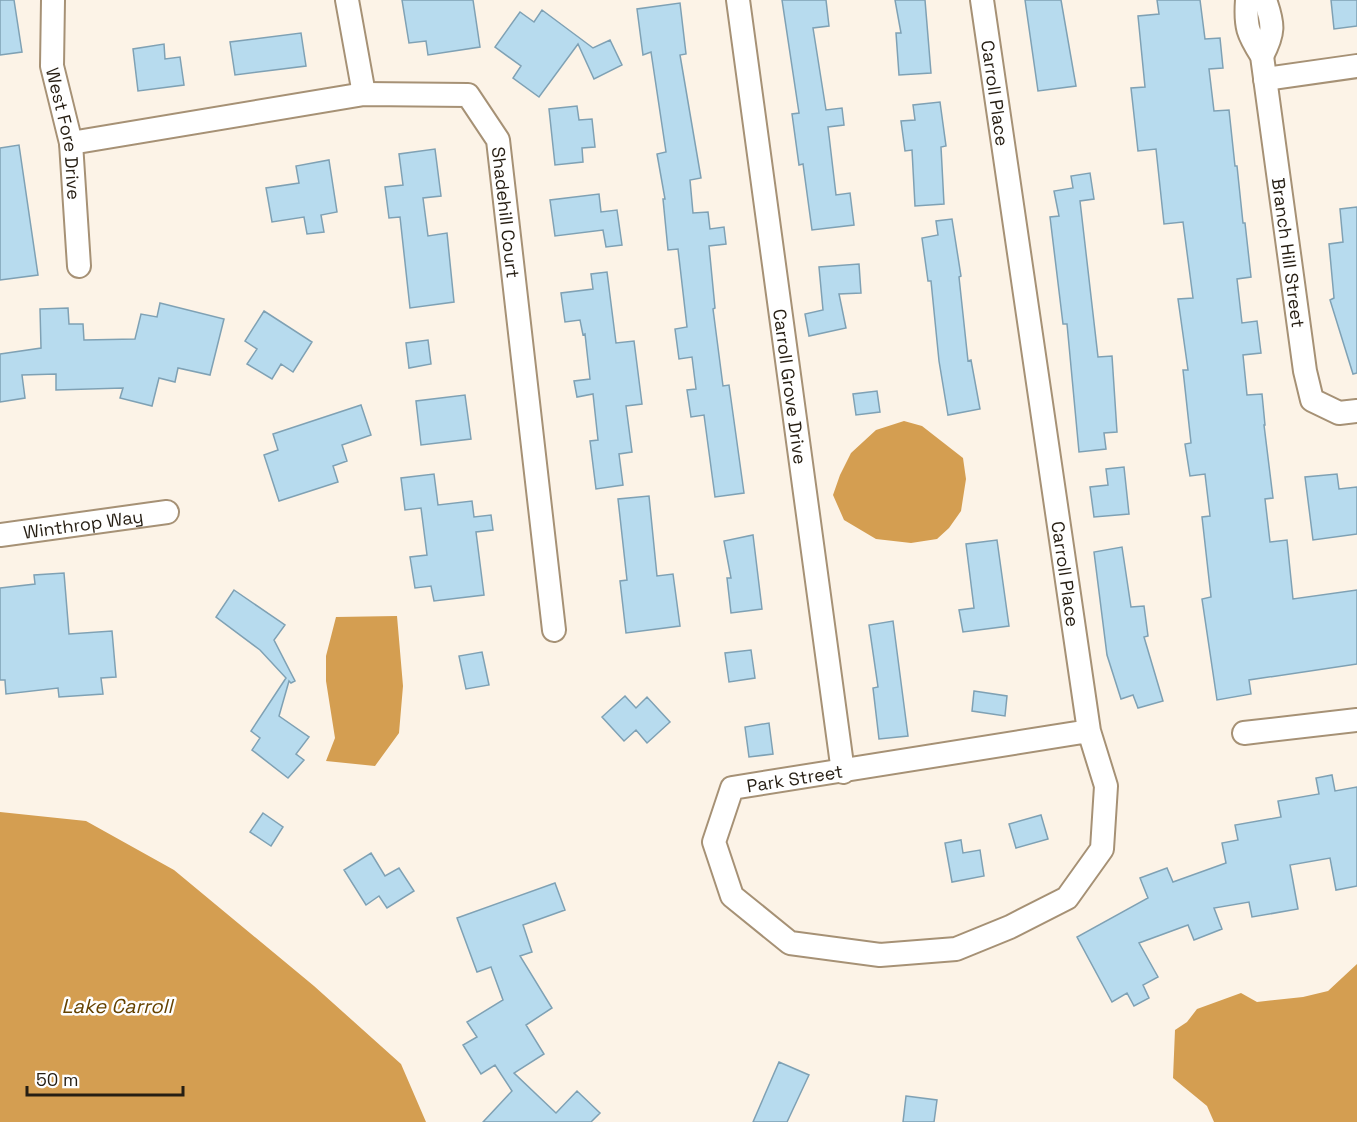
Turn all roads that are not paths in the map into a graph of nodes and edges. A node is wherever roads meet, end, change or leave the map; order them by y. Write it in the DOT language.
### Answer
graph roads {
  1 [pos="53,0"];
  2 [pos="347,0"];
  3 [pos="738,0"];
  4 [pos="982,0"];
  5 [pos="1246,0"];
  6 [pos="1265,0"];
  7 [pos="1262,56"];
  8 [pos="1357,66"];
  9 [pos="1265,79"];
  10 [pos="364,94"];
  11 [pos="71,143"];
  12 [pos="79,266"];
  13 [pos="1357,411"];
  14 [pos="167,512"];
  15 [pos="0,535"];
  16 [pos="554,630"];
  17 [pos="1357,720"];
  18 [pos="1089,731"];
  19 [pos="1244,733"];
  20 [pos="843,772"];
  21 [pos="837,949"];
  1 -- 11 [label="street, West Fore Drive"];
  2 -- 10 [label="street"];
  3 -- 20 [label="street, Carroll Grove Drive"];
  4 -- 18 [label="street, Carroll Place"];
  5 -- 7 [label="street, Branch Hill Street"];
  6 -- 7 [label="street, Branch Hill Street"];
  7 -- 9 [label="street, Branch Hill Street"];
  8 -- 9 [label="street"];
  9 -- 13 [label="street, Branch Hill Street"];
  10 -- 11 [label="street, Shadehill Court"];
  10 -- 16 [label="street, Shadehill Court"];
  11 -- 12 [label="street, West Fore Drive"];
  14 -- 15 [label="street, Winthrop Way"];
  17 -- 19 [label="street"];
  18 -- 20 [label="street, Park Street"];
  18 -- 21 [label="street, Carroll Place"];
  20 -- 21 [label="street, Park Street"];
}
